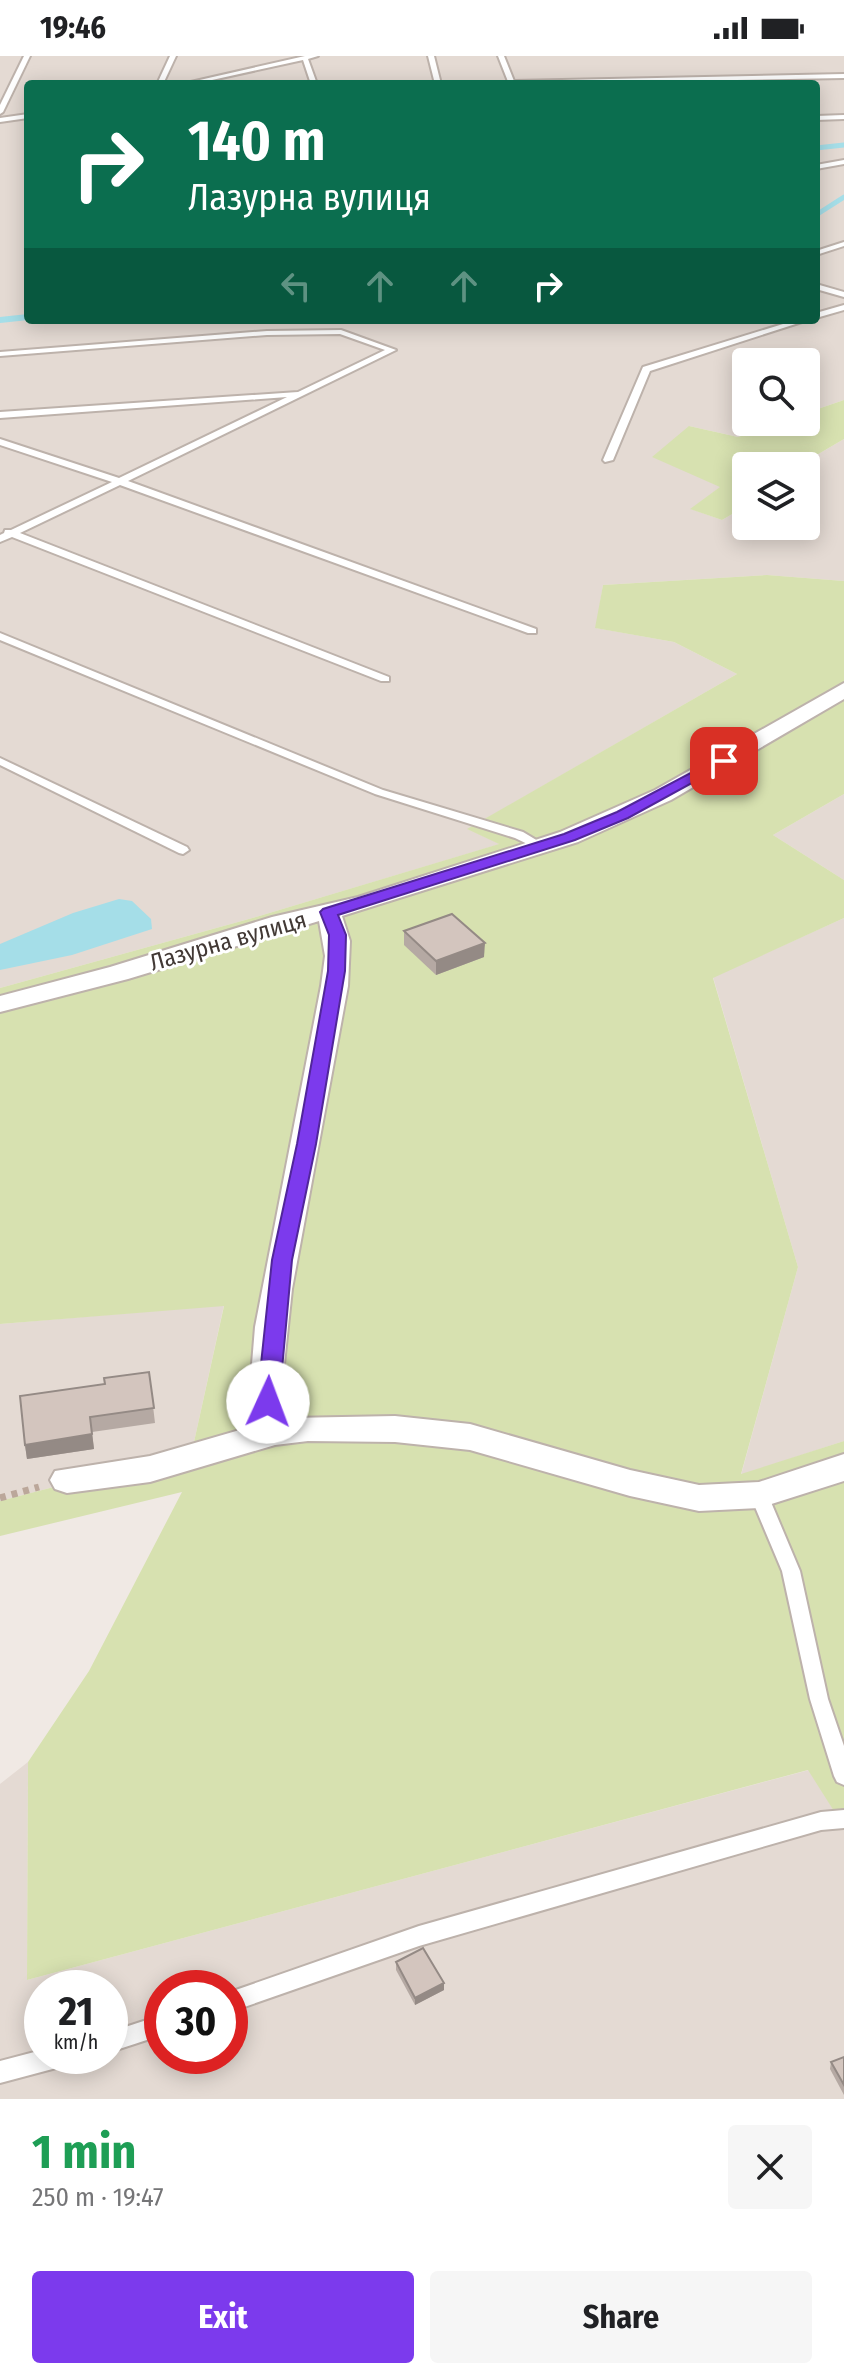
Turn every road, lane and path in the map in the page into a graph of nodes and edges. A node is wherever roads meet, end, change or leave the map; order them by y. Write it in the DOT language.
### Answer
graph roads {
  1 [pos="27,56"];
  2 [pos="173,56"];
  3 [pos="315,56"];
  4 [pos="431,56"];
  5 [pos="501,56"];
  6 [pos="305,58"];
  7 [pos="244,69"];
  8 [pos="844,76"];
  9 [pos="162,80"];
  10 [pos="201,80"];
  11 [pos="241,80"];
  12 [pos="313,80"];
  13 [pos="437,80"];
  14 [pos="511,80"];
  15 [pos="654,80"];
  16 [pos="0,112"];
  17 [pos="24,117"];
  18 [pos="844,117"];
  19 [pos="820,118"];
  20 [pos="0,120"];
  21 [pos="844,162"];
  22 [pos="820,166"];
  23 [pos="844,244"];
  24 [pos="820,252"];
  25 [pos="820,287"];
  26 [pos="844,295"];
  27 [pos="844,307"];
  28 [pos="820,315"];
  29 [pos="791,324"];
  30 [pos="0,354"];
  31 [pos="303,393"];
  32 [pos="0,415"];
  33 [pos="0,442"];
  34 [pos="608,460"];
  35 [pos="119,481"];
  36 [pos="4,534"];
  37 [pos="532,631"];
  38 [pos="0,636"];
  39 [pos="385,679"];
  40 [pos="844,690"];
  41 [pos="0,761"];
  42 [pos="542,847"];
  43 [pos="183,850"];
  44 [pos="328,912"];
  45 [pos="0,1004"];
  46 [pos="275,1432"];
  47 [pos="844,1467"];
  48 [pos="67,1480"];
  49 [pos="759,1495"];
  50 [pos="844,1776"];
  51 [pos="844,1819"];
  52 [pos="248,1996"];
  53 [pos="24,2066"];
  54 [pos="0,2072"];
  1 -- 16 [label="lane"];
  2 -- 9 [label="lane"];
  3 -- 6 [label="lane"];
  4 -- 13 [label="lane"];
  5 -- 14 [label="lane"];
  6 -- 7 [label="lane"];
  6 -- 12 [label="lane"];
  7 -- 10 [label="lane"];
  7 -- 11 [label="lane"];
  8 -- 15 [label="lane"];
  17 -- 20 [label="lane"];
  18 -- 19 [label="lane"];
  21 -- 22 [label="lane"];
  23 -- 24 [label="lane"];
  25 -- 26 [label="lane"];
  27 -- 28 [label="lane"];
  29 -- 34 [label="lane"];
  30 -- 31 [label="lane"];
  31 -- 32 [label="lane"];
  31 -- 35 [label="lane"];
  33 -- 35 [label="lane"];
  35 -- 36 [label="lane"];
  35 -- 37 [label="lane"];
  36 -- 39 [label="lane"];
  38 -- 42 [label="lane"];
  40 -- 42 [label="street, Лазурна вулиця"];
  41 -- 43 [label="lane"];
  42 -- 44 [label="street, Лазурна вулиця"];
  44 -- 45 [label="street, Лазурна вулиця"];
  44 -- 46 [label="street"];
  46 -- 48 [label="street"];
  46 -- 49 [label="street"];
  47 -- 49 [label="street"];
  49 -- 50 [label="lane"];
  51 -- 52 [label="lane"];
  53 -- 54 [label="lane"];
}
